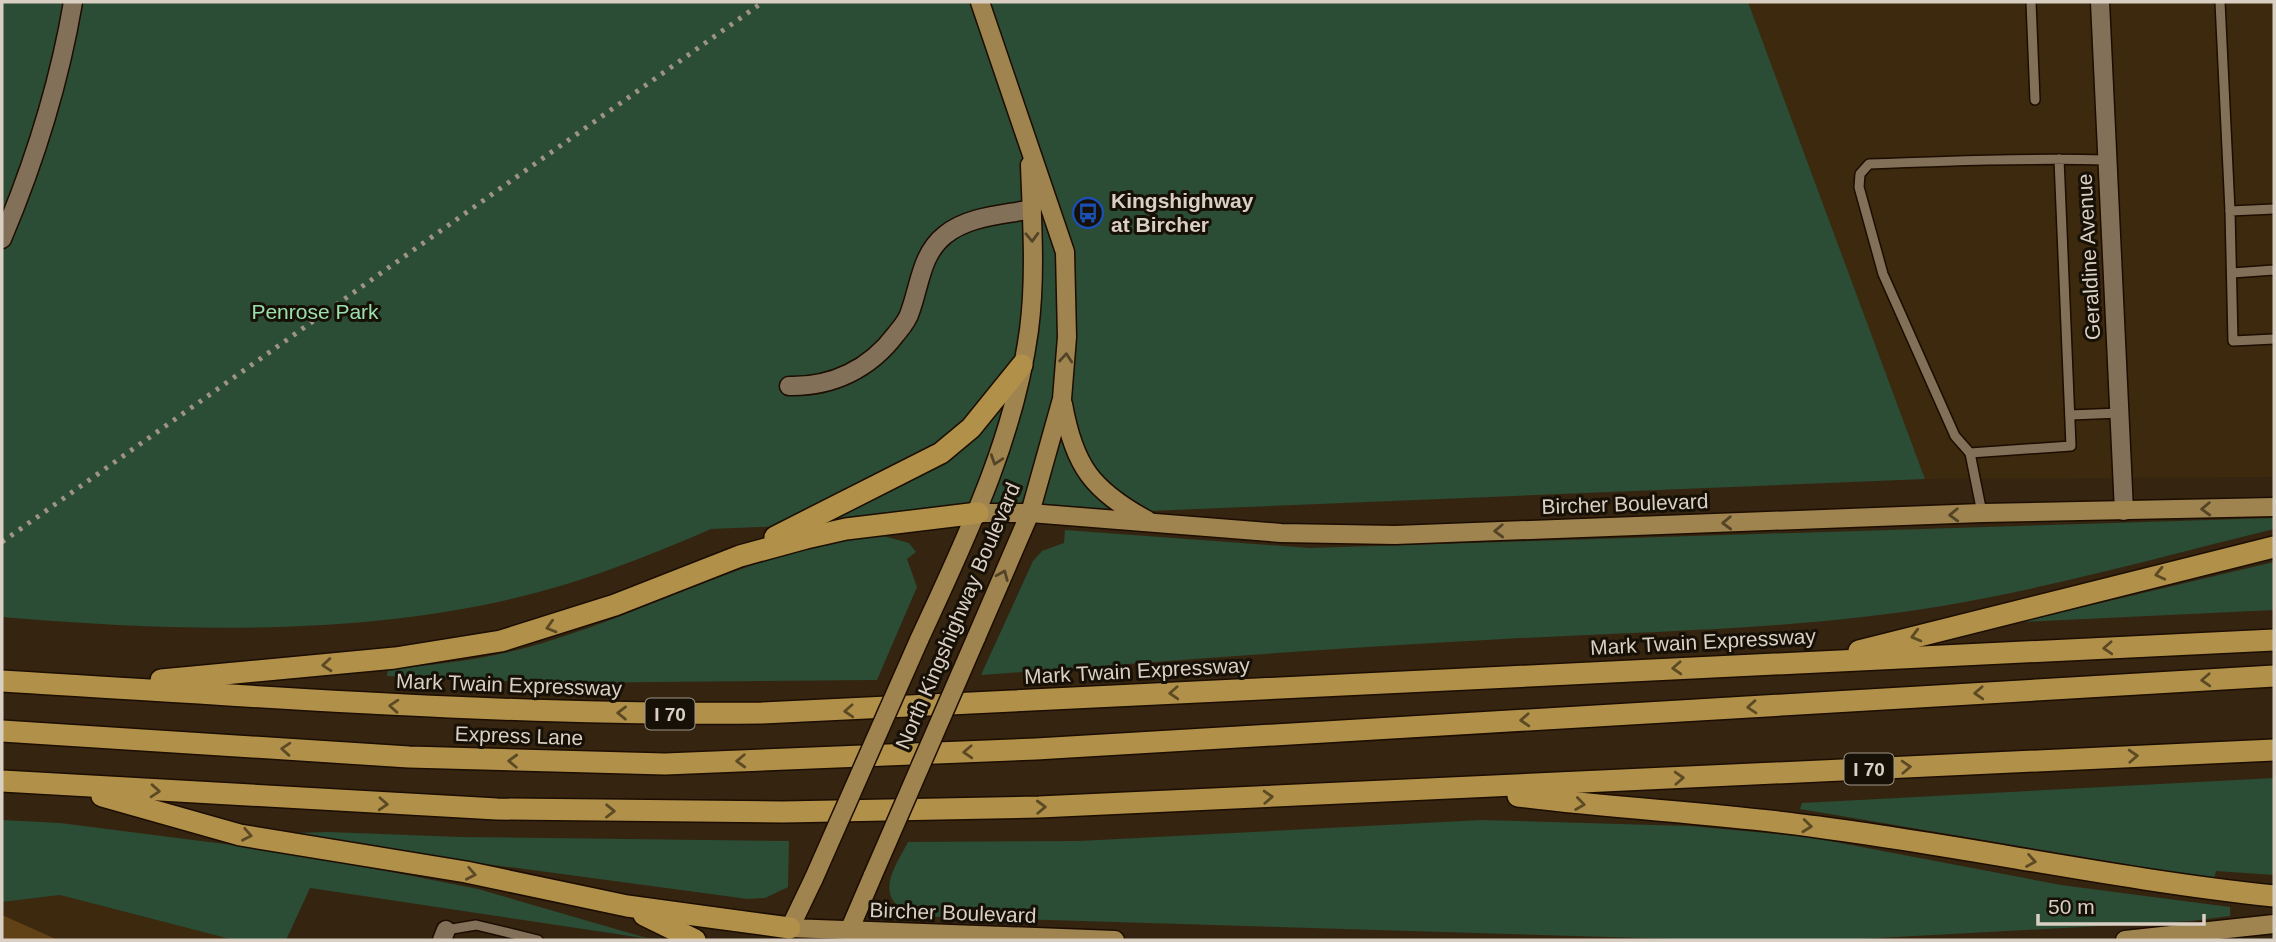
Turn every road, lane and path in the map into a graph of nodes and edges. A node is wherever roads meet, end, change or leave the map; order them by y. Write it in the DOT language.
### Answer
graph roads {
  1 [pos="73,2"];
  2 [pos="980,2"];
  3 [pos="2031,2"];
  4 [pos="2100,2"];
  5 [pos="2220,2"];
  6 [pos="2035,100"];
  7 [pos="1030,144"];
  8 [pos="2059,159"];
  9 [pos="2107,160"];
  10 [pos="1032,209"];
  11 [pos="2274,209"];
  12 [pos="2230,211"];
  13 [pos="2,239"];
  14 [pos="2274,270"];
  15 [pos="2232,273"];
  16 [pos="2274,339"];
  17 [pos="1022,365"];
  18 [pos="789,386"];
  19 [pos="1062,399"];
  20 [pos="2120,412"];
  21 [pos="2070,415"];
  22 [pos="1970,453"];
  23 [pos="2274,507"];
  24 [pos="2124,511"];
  25 [pos="978,513"];
  26 [pos="1030,513"];
  27 [pos="1982,513"];
  28 [pos="1153,523"];
  29 [pos="2274,547"];
  30 [pos="740,556"];
  31 [pos="2274,640"];
  32 [pos="1818,661"];
  33 [pos="2274,676"];
  34 [pos="2,681"];
  35 [pos="97,687"];
  36 [pos="2,731"];
  37 [pos="2274,750"];
  38 [pos="2,781"];
  39 [pos="63,785"];
  40 [pos="1464,788"];
  41 [pos="2274,897"];
  42 [pos="626,906"];
  43 [pos="2274,924"];
  44 [pos="790,928"];
  45 [pos="849,931"];
  46 [pos="444,935"];
  47 [pos="898,937"];
  48 [pos="997,939"];
  49 [pos="538,940"];
  50 [pos="695,940"];
  51 [pos="1115,940"];
  52 [pos="2136,940"];
  1 -- 13 [label="street"];
  2 -- 7 [label="main road, North Kingshighway Boulevard"];
  3 -- 6 [label="lane"];
  4 -- 9 [label="street, Geraldine Avenue"];
  5 -- 12 [label="lane"];
  7 -- 10 [label="main road, North Kingshighway Boulevard"];
  19 -- 7 [label="main road, North Kingshighway Boulevard, one-way"];
  8 -- 9 [label="lane"];
  8 -- 21 [label="lane"];
  8 -- 22 [label="lane"];
  9 -- 20 [label="street, Geraldine Avenue"];
  10 -- 17 [label="main road, North Kingshighway Boulevard, one-way"];
  10 -- 18 [label="street"];
  11 -- 12 [label="lane"];
  12 -- 15 [label="lane"];
  14 -- 15 [label="lane"];
  15 -- 16 [label="lane"];
  17 -- 25 [label="main road, North Kingshighway Boulevard, one-way"];
  17 -- 30 [label="highway"];
  19 -- 26 [label="main road, North Kingshighway Boulevard"];
  19 -- 28 [label="main road"];
  20 -- 21 [label="lane"];
  20 -- 24 [label="street, Geraldine Avenue"];
  21 -- 22 [label="lane"];
  22 -- 27 [label="lane"];
  23 -- 24 [label="main road, Bircher Boulevard, one-way"];
  24 -- 27 [label="main road, Bircher Boulevard"];
  25 -- 26 [label="main road, Bircher Boulevard"];
  25 -- 30 [label="highway"];
  25 -- 44 [label="main road, North Kingshighway Boulevard, bridge"];
  26 -- 28 [label="main road, Bircher Boulevard"];
  45 -- 26 [label="main road, North Kingshighway Boulevard, one-way, bridge"];
  27 -- 28 [label="main road, Bircher Boulevard, one-way"];
  29 -- 32 [label="highway, one-way"];
  30 -- 35 [label="highway, one-way"];
  31 -- 32 [label="highway, Mark Twain Expressway / I 70, one-way"];
  32 -- 35 [label="highway, Mark Twain Expressway / I 70, one-way"];
  33 -- 36 [label="highway, Express Lane, one-way"];
  34 -- 35 [label="highway, Mark Twain Expressway / I 70"];
  40 -- 37 [label="highway, I 70, one-way"];
  38 -- 39 [label="highway, I 70"];
  39 -- 40 [label="highway, I 70, one-way"];
  39 -- 42 [label="highway, one-way"];
  40 -- 41 [label="highway, one-way"];
  42 -- 44 [label="highway"];
  42 -- 50 [label="highway"];
  43 -- 52 [label="main road"];
  44 -- 45 [label="main road, Bircher Boulevard"];
  45 -- 47 [label="main road, Bircher Boulevard"];
  46 -- 49 [label="lane"];
  47 -- 48 [label="main road, Bircher Boulevard"];
  48 -- 51 [label="main road, Bircher Boulevard"];
}
